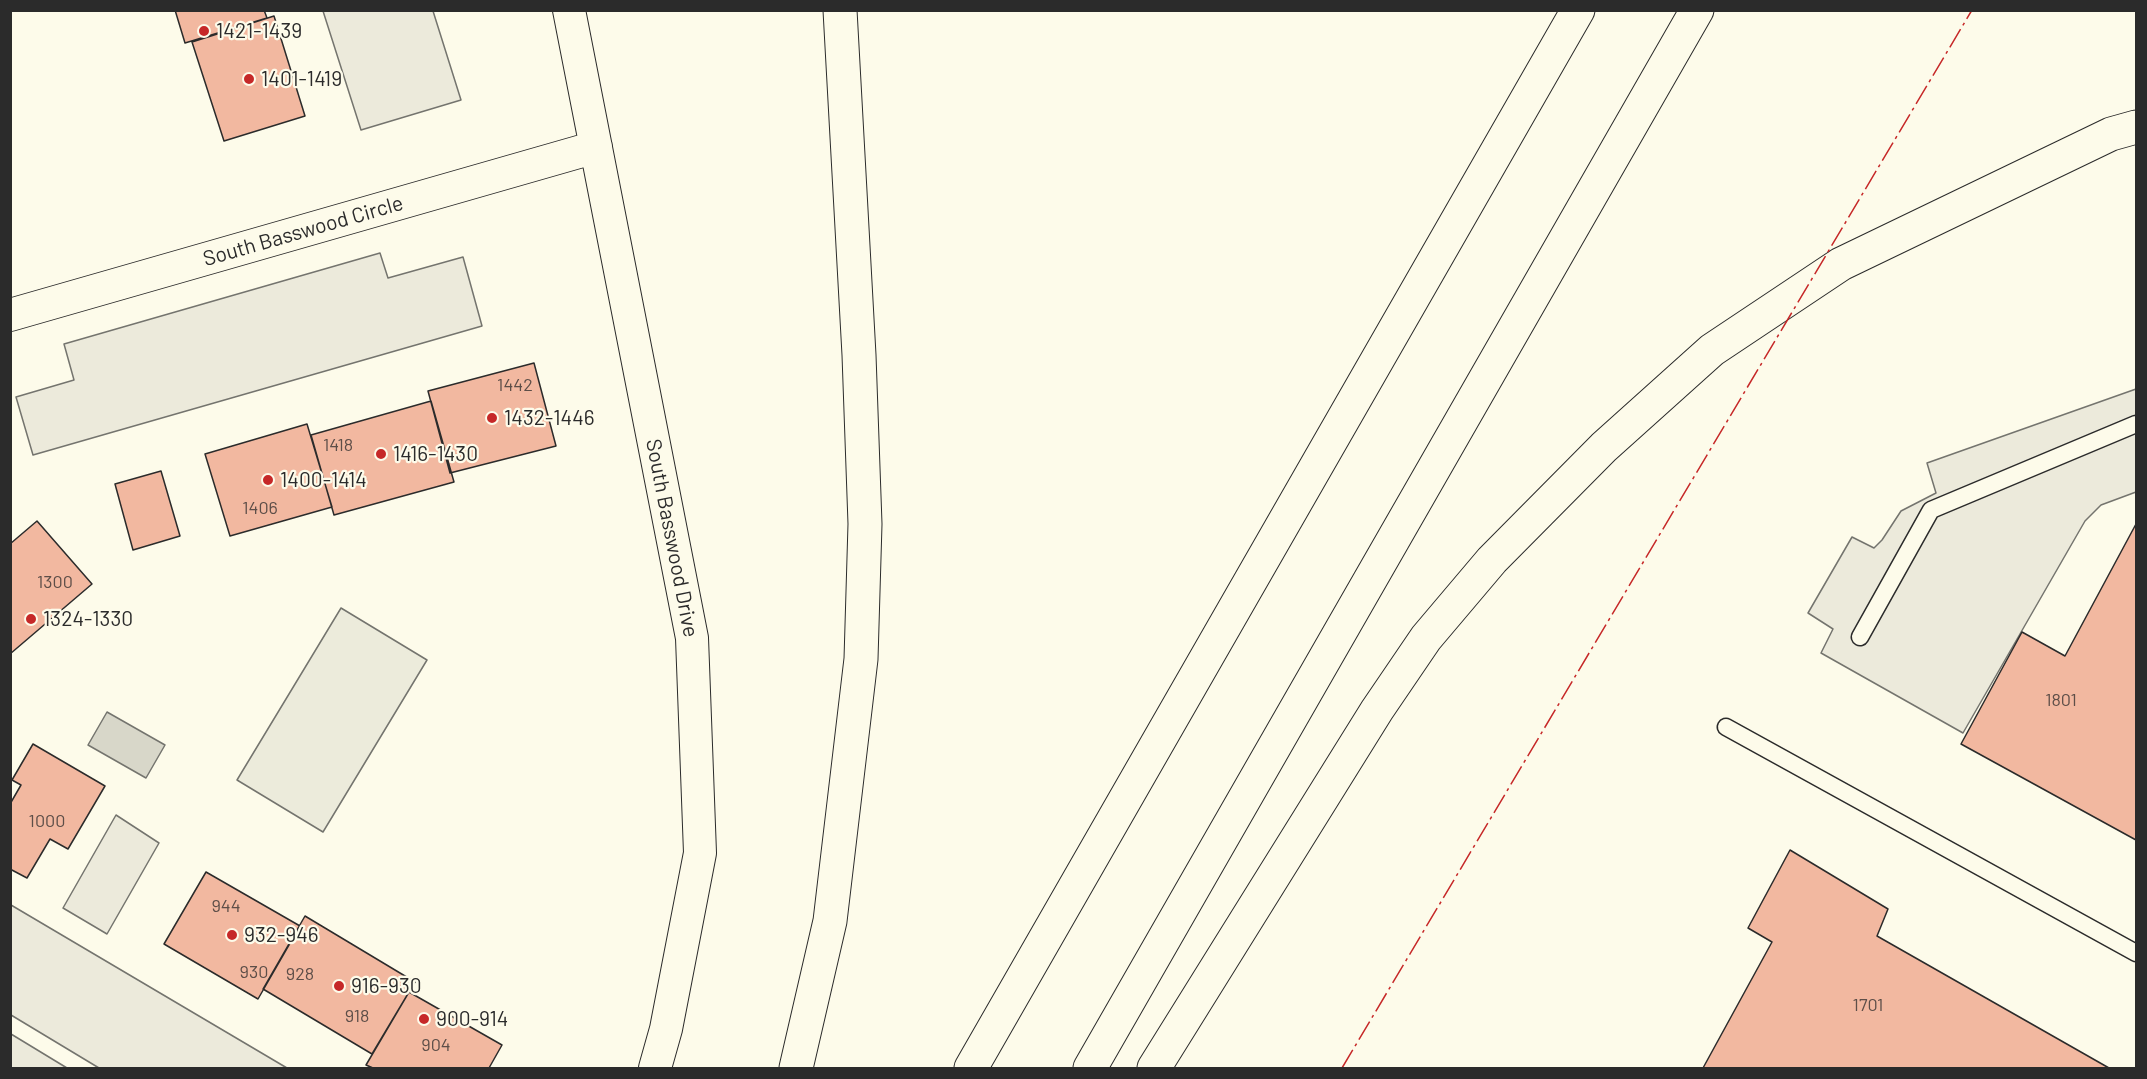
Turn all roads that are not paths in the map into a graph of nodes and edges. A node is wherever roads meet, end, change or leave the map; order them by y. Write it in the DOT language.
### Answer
graph roads {
  1 [pos="569,10"];
  2 [pos="840,10"];
  3 [pos="1578,10"];
  4 [pos="1697,10"];
  5 [pos="2136,127"];
  6 [pos="596,147"];
  7 [pos="10,315"];
  8 [pos="2136,424"];
  9 [pos="1860,637"];
  10 [pos="1726,727"];
  11 [pos="2136,952"];
  12 [pos="655,1068"];
  13 [pos="796,1068"];
  14 [pos="971,1068"];
  15 [pos="1090,1068"];
  16 [pos="1154,1068"];
  1 -- 6 [label="street, South Basswood Drive"];
  2 -- 13 [label="highway"];
  3 -- 14 [label="highway"];
  4 -- 15 [label="highway"];
  5 -- 16 [label="highway"];
  6 -- 7 [label="street, South Basswood Circle"];
  6 -- 12 [label="street, South Basswood Drive"];
  8 -- 9 [label="lane"];
  10 -- 11 [label="lane"];
}
